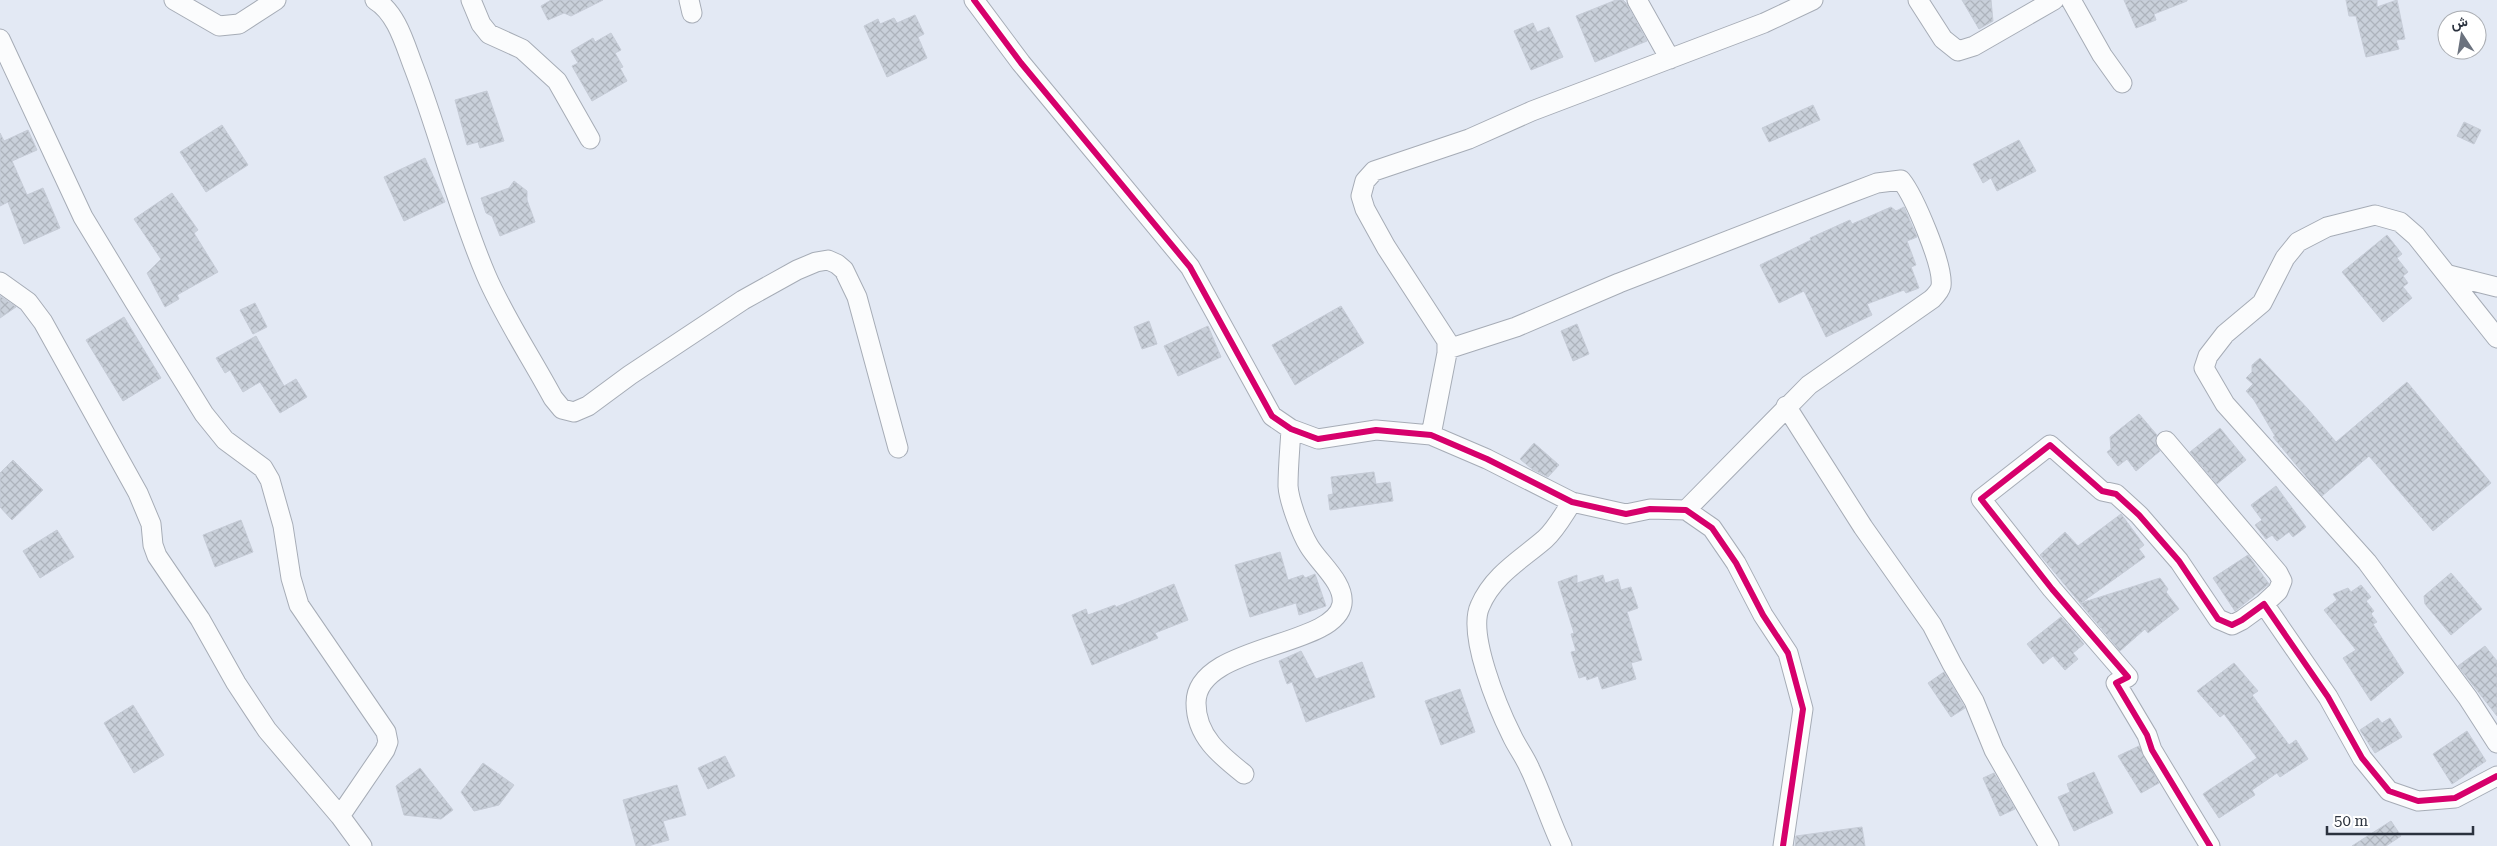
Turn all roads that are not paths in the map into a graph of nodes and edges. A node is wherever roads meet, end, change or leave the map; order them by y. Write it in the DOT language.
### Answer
graph roads {
  1 [pos="174,0"];
  2 [pos="276,0"];
  3 [pos="375,0"];
  4 [pos="471,0"];
  5 [pos="974,0"];
  6 [pos="1637,0"];
  7 [pos="1813,0"];
  8 [pos="1918,0"];
  9 [pos="2054,0"];
  10 [pos="2071,0"];
  11 [pos="0,39"];
  12 [pos="1670,59"];
  13 [pos="2122,83"];
  14 [pos="590,139"];
  15 [pos="2449,275"];
  16 [pos="0,282"];
  17 [pos="2497,287"];
  18 [pos="2497,338"];
  19 [pos="1448,348"];
  20 [pos="1786,406"];
  21 [pos="1291,429"];
  22 [pos="1431,435"];
  23 [pos="2166,441"];
  24 [pos="898,448"];
  25 [pos="1572,502"];
  26 [pos="1686,510"];
  27 [pos="2264,604"];
  28 [pos="2497,743"];
  29 [pos="1244,774"];
  30 [pos="2497,776"];
  31 [pos="340,816"];
  32 [pos="362,846"];
  33 [pos="1562,846"];
  34 [pos="1783,846"];
  35 [pos="2049,846"];
  36 [pos="2210,846"];
  1 -- 2 [label="street"];
  3 -- 24 [label="street"];
  4 -- 14 [label="street"];
  5 -- 21 [label="street"];
  6 -- 12 [label="street"];
  7 -- 12 [label="street"];
  8 -- 9 [label="street"];
  10 -- 13 [label="street"];
  11 -- 31 [label="street"];
  12 -- 19 [label="street"];
  15 -- 17 [label="street"];
  15 -- 18 [label="street"];
  15 -- 28 [label="street"];
  16 -- 31 [label="street"];
  19 -- 20 [label="street"];
  19 -- 22 [label="street"];
  20 -- 26 [label="street"];
  20 -- 35 [label="street"];
  21 -- 22 [label="street"];
  21 -- 29 [label="street"];
  22 -- 25 [label="street"];
  23 -- 27 [label="street"];
  25 -- 26 [label="street"];
  25 -- 33 [label="street"];
  26 -- 34 [label="street"];
  27 -- 30 [label="street"];
  27 -- 36 [label="street"];
  31 -- 32 [label="street"];
}
